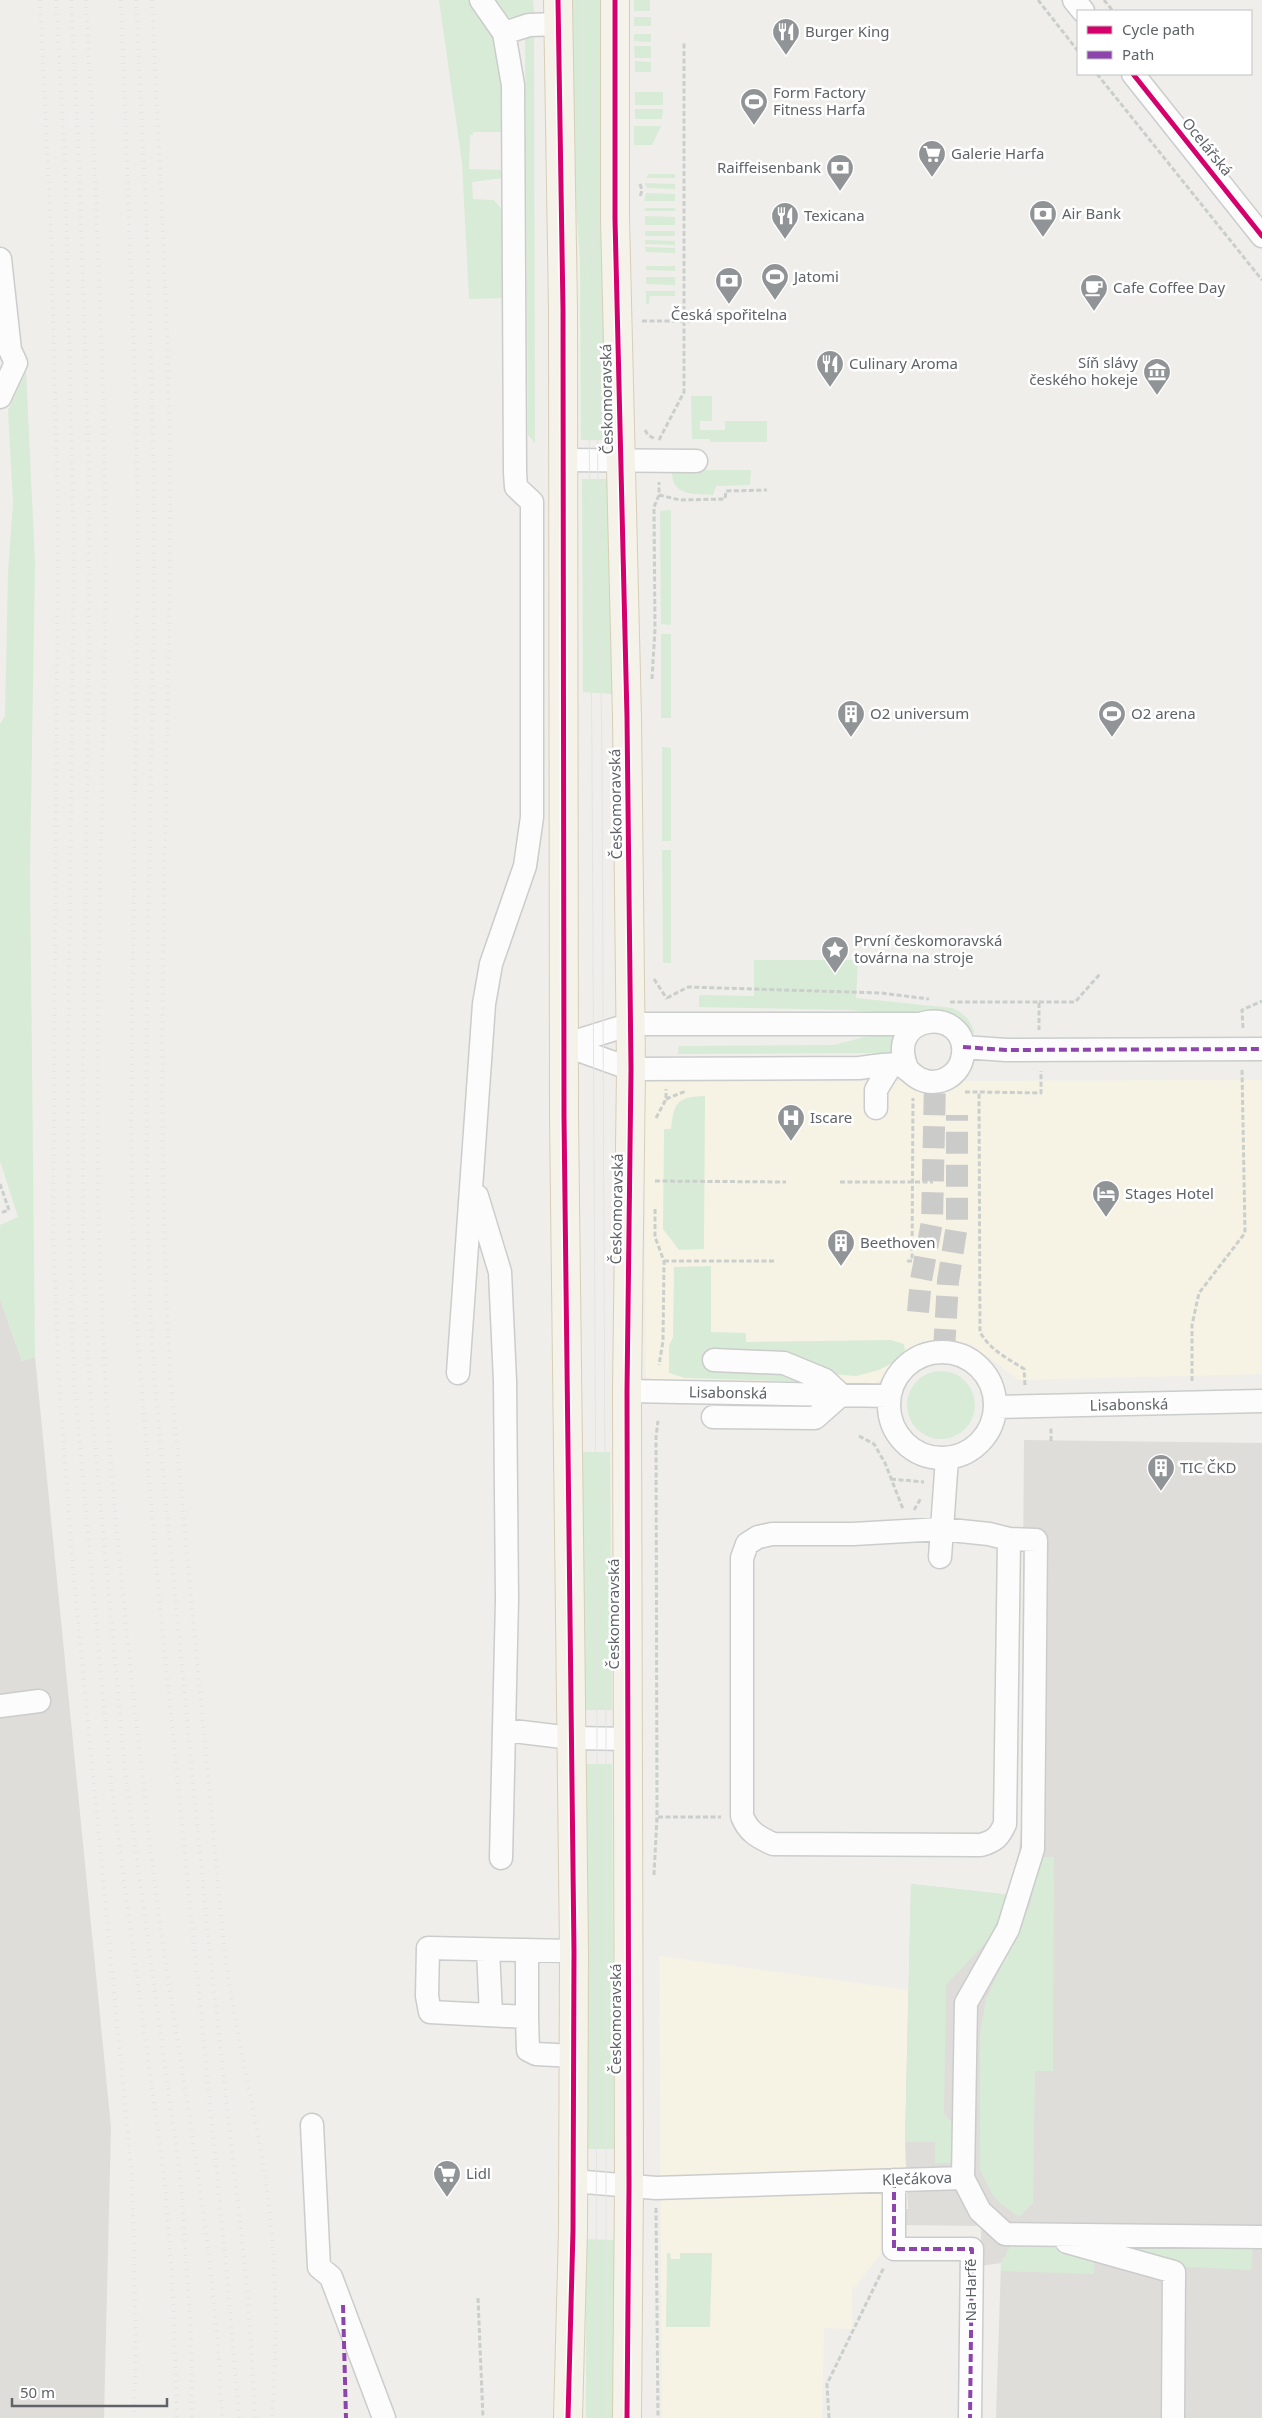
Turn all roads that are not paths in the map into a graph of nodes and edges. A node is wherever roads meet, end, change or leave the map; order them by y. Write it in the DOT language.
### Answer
graph roads {
  1 [pos="481,0"];
  2 [pos="615,0"];
  3 [pos="1074,0"];
  4 [pos="1082,10"];
  5 [pos="558,12"];
  6 [pos="504,33"];
  7 [pos="1134,75"];
  8 [pos="1262,236"];
  9 [pos="0,259"];
  10 [pos="5,351"];
  11 [pos="0,397"];
  12 [pos="562,460"];
  13 [pos="621,460"];
  14 [pos="696,461"];
  15 [pos="532,817"];
  16 [pos="564,818"];
  17 [pos="631,1024"];
  18 [pos="918,1024"];
  19 [pos="564,1045"];
  20 [pos="963,1047"];
  21 [pos="1253,1049"];
  22 [pos="899,1066"];
  23 [pos="859,1068"];
  24 [pos="631,1069"];
  25 [pos="473,1183"];
  26 [pos="714,1360"];
  27 [pos="458,1373"];
  28 [pos="626,1391"];
  29 [pos="841,1395"];
  30 [pos="889,1396"];
  31 [pos="1262,1401"];
  32 [pos="996,1407"];
  33 [pos="713,1416"];
  34 [pos="947,1458"];
  35 [pos="941,1529"];
  36 [pos="1009,1540"];
  37 [pos="940,1557"];
  38 [pos="39,1701"];
  39 [pos="0,1706"];
  40 [pos="505,1730"];
  41 [pos="571,1738"];
  42 [pos="628,1739"];
  43 [pos="501,1858"];
  44 [pos="488,1950"];
  45 [pos="527,1950"];
  46 [pos="574,1951"];
  47 [pos="491,2014"];
  48 [pos="526,2017"];
  49 [pos="574,2056"];
  50 [pos="312,2124"];
  51 [pos="963,2178"];
  52 [pos="894,2180"];
  53 [pos="573,2181"];
  54 [pos="629,2186"];
  55 [pos="1040,2234"];
  56 [pos="1262,2237"];
  57 [pos="384,2418"];
  58 [pos="568,2418"];
  59 [pos="627,2418"];
  60 [pos="970,2418"];
  61 [pos="1173,2418"];
  1 -- 6 [label="street"];
  2 -- 13 [label="main road, Českomoravská"];
  3 -- 4 [label="street"];
  5 -- 6 [label="street"];
  5 -- 12 [label="main road"];
  6 -- 15 [label="street"];
  7 -- 8 [label="street, Ocelářská"];
  9 -- 10 [label="street"];
  10 -- 11 [label="street"];
  12 -- 13 [label="street"];
  12 -- 16 [label="main road"];
  13 -- 14 [label="street"];
  13 -- 17 [label="main road, Českomoravská"];
  15 -- 16 [label="street"];
  15 -- 25 [label="street"];
  16 -- 19 [label="main road"];
  17 -- 18 [label="street"];
  17 -- 19 [label="street"];
  17 -- 24 [label="main road, Českomoravská"];
  18 -- 20 [label="street"];
  18 -- 22 [label="street"];
  19 -- 24 [label="street"];
  19 -- 41 [label="main road"];
  20 -- 21 [label="street"];
  20 -- 22 [label="street"];
  22 -- 23 [label="street"];
  22 -- 23 [label="street"];
  23 -- 24 [label="street"];
  24 -- 28 [label="main road, Českomoravská"];
  25 -- 27 [label="street"];
  25 -- 40 [label="street"];
  26 -- 29 [label="street"];
  28 -- 29 [label="street, Lisabonská"];
  28 -- 42 [label="main road, Českomoravská"];
  29 -- 30 [label="street, Lisabonská"];
  29 -- 33 [label="street"];
  30 -- 32 [label="street"];
  30 -- 34 [label="street"];
  31 -- 32 [label="street, Lisabonská"];
  32 -- 34 [label="street"];
  34 -- 35 [label="street"];
  35 -- 36 [label="street"];
  35 -- 36 [label="street"];
  35 -- 37 [label="street"];
  36 -- 51 [label="street"];
  38 -- 39 [label="street"];
  40 -- 41 [label="street"];
  40 -- 43 [label="street"];
  41 -- 42 [label="street"];
  41 -- 46 [label="main road"];
  42 -- 54 [label="main road, Českomoravská"];
  44 -- 45 [label="street"];
  44 -- 47 [label="street"];
  44 -- 47 [label="street"];
  45 -- 46 [label="street"];
  45 -- 48 [label="street"];
  46 -- 49 [label="main road"];
  47 -- 48 [label="street"];
  48 -- 49 [label="street"];
  49 -- 53 [label="main road"];
  50 -- 57 [label="street"];
  51 -- 52 [label="street, Klečákova"];
  51 -- 55 [label="street, Klečákova"];
  52 -- 54 [label="street, Klečákova"];
  52 -- 60 [label="street, Na Harfě"];
  53 -- 54 [label="street, Klečákova"];
  53 -- 58 [label="main road"];
  54 -- 59 [label="main road, Českomoravská"];
  55 -- 56 [label="street, Klečákova"];
  55 -- 61 [label="street"];
}
